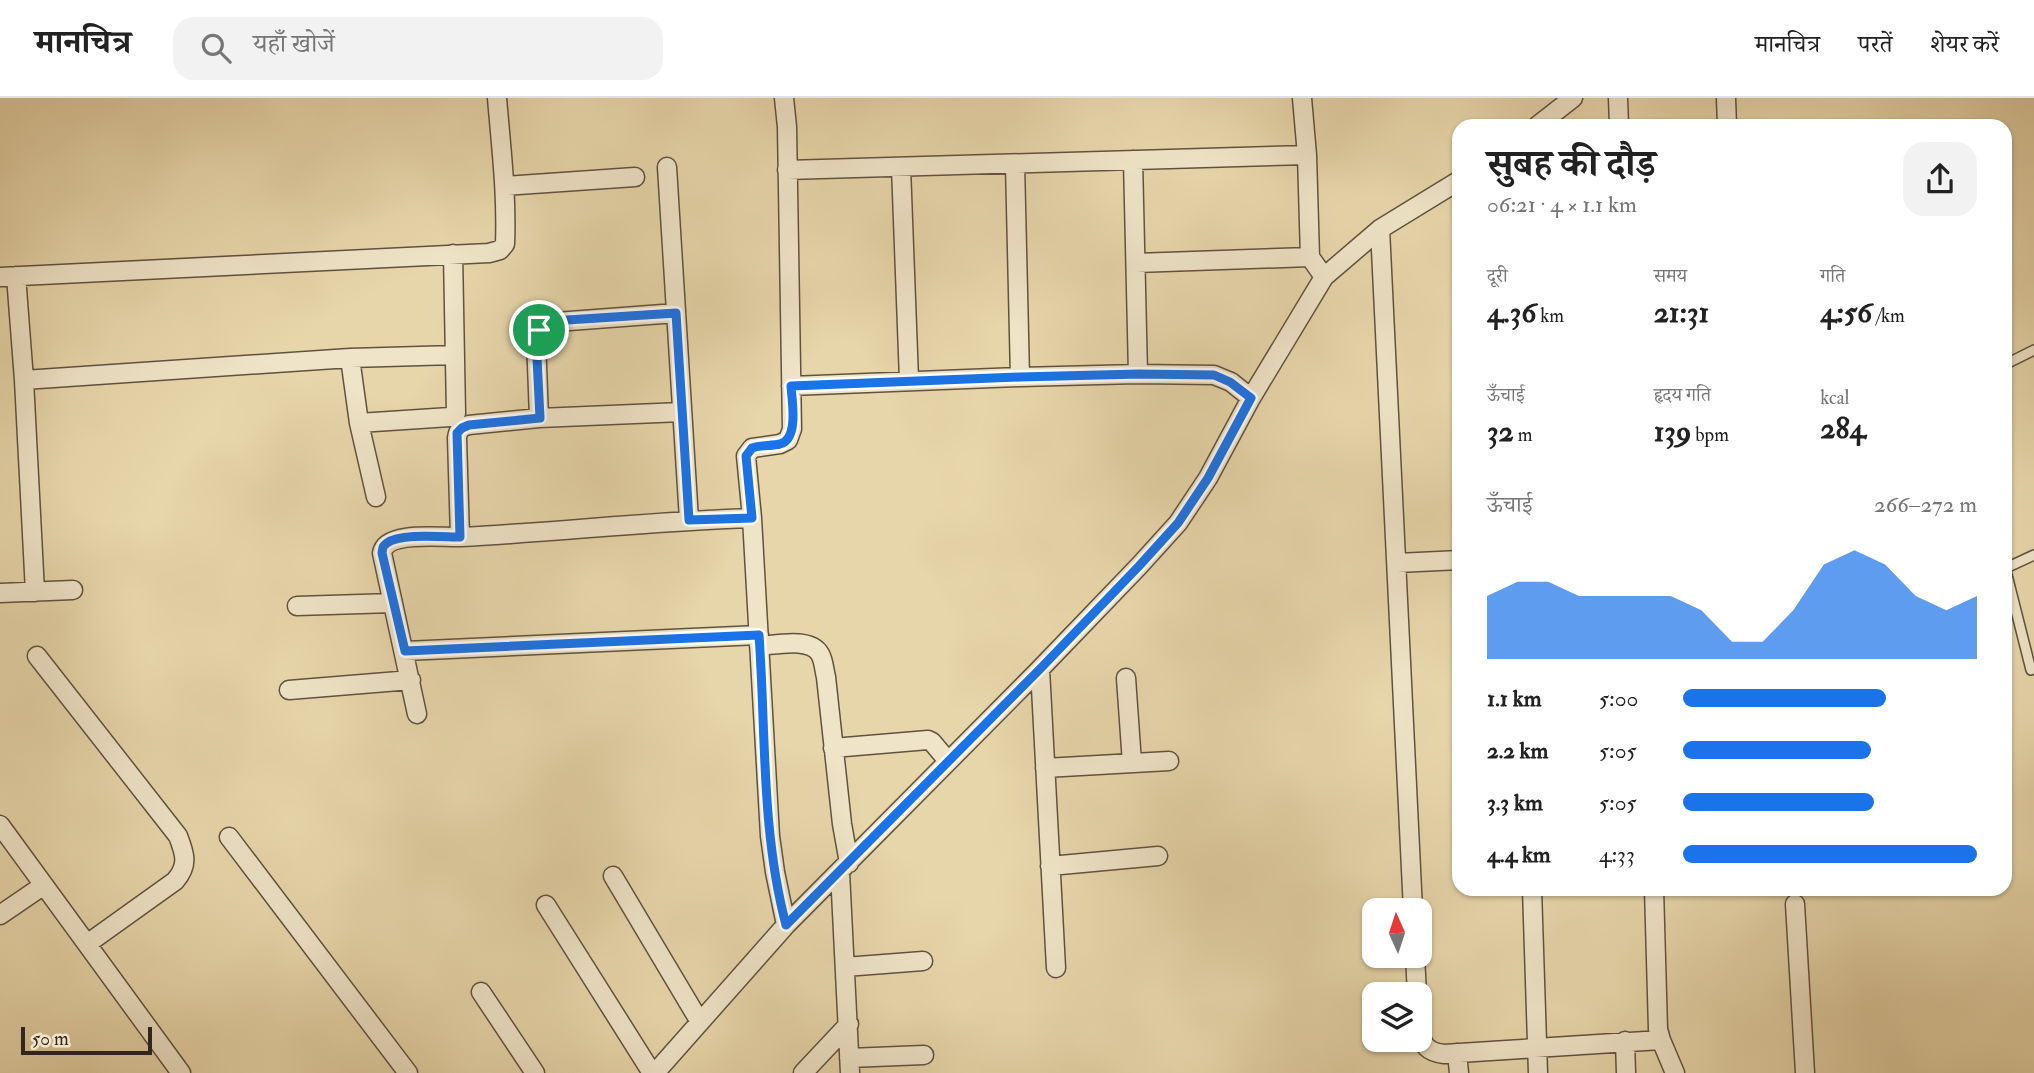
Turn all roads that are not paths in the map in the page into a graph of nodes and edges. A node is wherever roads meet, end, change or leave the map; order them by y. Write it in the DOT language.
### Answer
graph roads {
  1 [pos="498,98"];
  2 [pos="785,98"];
  3 [pos="1303,98"];
  4 [pos="1573,98"];
  5 [pos="1618,98"];
  6 [pos="1726,98"];
  7 [pos="1546,119"];
  8 [pos="1619,119"];
  9 [pos="1727,119"];
  10 [pos="1307,155"];
  11 [pos="1133,160"];
  12 [pos="1014,164"];
  13 [pos="667,167"];
  14 [pos="901,167"];
  15 [pos="787,170"];
  16 [pos="635,177"];
  17 [pos="1452,185"];
  18 [pos="505,186"];
  19 [pos="1380,229"];
  20 [pos="453,254"];
  21 [pos="1310,257"];
  22 [pos="1136,263"];
  23 [pos="8,276"];
  24 [pos="1324,277"];
  25 [pos="676,313"];
  26 [pos="2034,350"];
  27 [pos="455,355"];
  28 [pos="350,358"];
  29 [pos="2012,361"];
  30 [pos="1139,374"];
  31 [pos="1020,377"];
  32 [pos="24,380"];
  33 [pos="909,380"];
  34 [pos="791,386"];
  35 [pos="1251,398"];
  36 [pos="682,412"];
  37 [pos="540,418"];
  38 [pos="359,423"];
  39 [pos="376,498"];
  40 [pos="752,518"];
  41 [pos="689,520"];
  42 [pos="460,537"];
  43 [pos="2034,555"];
  44 [pos="1452,560"];
  45 [pos="1397,563"];
  46 [pos="2012,567"];
  47 [pos="73,590"];
  48 [pos="35,592"];
  49 [pos="0,593"];
  50 [pos="2012,594"];
  51 [pos="393,603"];
  52 [pos="297,606"];
  53 [pos="759,641"];
  54 [pos="405,651"];
  55 [pos="37,656"];
  56 [pos="1040,669"];
  57 [pos="2031,670"];
  58 [pos="1126,677"];
  59 [pos="411,680"];
  60 [pos="289,690"];
  61 [pos="417,714"];
  62 [pos="833,748"];
  63 [pos="948,761"];
  64 [pos="1169,761"];
  65 [pos="1132,763"];
  66 [pos="1045,768"];
  67 [pos="0,825"];
  68 [pos="229,836"];
  69 [pos="1158,856"];
  70 [pos="1050,866"];
  71 [pos="844,867"];
  72 [pos="613,876"];
  73 [pos="44,885"];
  74 [pos="1532,896"];
  75 [pos="1654,896"];
  76 [pos="1412,898"];
  77 [pos="1795,904"];
  78 [pos="546,905"];
  79 [pos="0,915"];
  80 [pos="786,925"];
  81 [pos="87,944"];
  82 [pos="923,961"];
  83 [pos="845,967"];
  84 [pos="1056,968"];
  85 [pos="481,992"];
  86 [pos="700,1022"];
  87 [pos="849,1024"];
  88 [pos="1661,1040"];
  89 [pos="1625,1041"];
  90 [pos="1537,1047"];
  91 [pos="1432,1051"];
  92 [pos="1457,1054"];
  93 [pos="924,1055"];
  94 [pos="849,1066"];
  95 [pos="181,1073"];
  96 [pos="408,1073"];
  97 [pos="535,1073"];
  98 [pos="654,1073"];
  99 [pos="803,1073"];
  100 [pos="1459,1073"];
  101 [pos="1538,1073"];
  102 [pos="1626,1073"];
  103 [pos="1675,1073"];
  104 [pos="1805,1073"];
  1 -- 18 [label="street"];
  2 -- 15 [label="street"];
  3 -- 10 [label="street"];
  4 -- 7 [label="street"];
  5 -- 8 [label="street"];
  6 -- 9 [label="street"];
  10 -- 11 [label="street"];
  10 -- 21 [label="street"];
  11 -- 12 [label="street"];
  11 -- 22 [label="street"];
  12 -- 14 [label="street"];
  12 -- 31 [label="street"];
  13 -- 25 [label="street"];
  14 -- 15 [label="street"];
  14 -- 33 [label="street"];
  15 -- 34 [label="street"];
  16 -- 18 [label="street"];
  17 -- 19 [label="street"];
  18 -- 20 [label="street"];
  19 -- 24 [label="street"];
  19 -- 45 [label="street"];
  20 -- 23 [label="street"];
  20 -- 27 [label="street"];
  21 -- 22 [label="street"];
  21 -- 24 [label="street"];
  22 -- 30 [label="street"];
  23 -- 32 [label="street"];
  24 -- 35 [label="street"];
  25 -- 36 [label="street"];
  25 -- 37 [label="street"];
  26 -- 29 [label="lane"];
  27 -- 28 [label="street"];
  27 -- 38 [label="street"];
  28 -- 32 [label="street"];
  28 -- 38 [label="street"];
  30 -- 31 [label="street"];
  30 -- 35 [label="street"];
  31 -- 33 [label="street"];
  32 -- 48 [label="street"];
  33 -- 34 [label="street"];
  34 -- 40 [label="street"];
  35 -- 56 [label="street"];
  36 -- 37 [label="street"];
  36 -- 41 [label="street"];
  37 -- 42 [label="street"];
  38 -- 39 [label="street"];
  40 -- 41 [label="street"];
  40 -- 53 [label="street"];
  41 -- 42 [label="street"];
  42 -- 51 [label="street"];
  43 -- 46 [label="lane"];
  44 -- 45 [label="street"];
  45 -- 76 [label="street"];
  47 -- 48 [label="street"];
  48 -- 49 [label="street"];
  50 -- 57 [label="lane"];
  51 -- 52 [label="street"];
  51 -- 54 [label="street"];
  53 -- 54 [label="street"];
  53 -- 62 [label="street"];
  53 -- 80 [label="street"];
  54 -- 59 [label="street"];
  55 -- 81 [label="street"];
  56 -- 63 [label="street"];
  56 -- 66 [label="street"];
  58 -- 65 [label="street"];
  59 -- 60 [label="street"];
  59 -- 61 [label="street"];
  62 -- 63 [label="street"];
  62 -- 71 [label="street"];
  63 -- 71 [label="street"];
  64 -- 65 [label="street"];
  65 -- 66 [label="street"];
  66 -- 70 [label="street"];
  67 -- 73 [label="street"];
  68 -- 96 [label="street"];
  69 -- 70 [label="street"];
  70 -- 84 [label="street"];
  71 -- 80 [label="street"];
  71 -- 83 [label="street"];
  72 -- 86 [label="street"];
  73 -- 79 [label="street"];
  73 -- 81 [label="street"];
  74 -- 90 [label="street"];
  75 -- 88 [label="street"];
  77 -- 104 [label="street"];
  78 -- 98 [label="street"];
  80 -- 86 [label="street"];
  81 -- 95 [label="street"];
  82 -- 83 [label="street"];
  83 -- 87 [label="street"];
  85 -- 97 [label="street"];
  86 -- 98 [label="street"];
  87 -- 94 [label="street"];
  87 -- 99 [label="street"];
  88 -- 89 [label="street"];
  88 -- 103 [label="street"];
  89 -- 90 [label="street"];
  89 -- 102 [label="street"];
  90 -- 92 [label="street"];
  90 -- 101 [label="street"];
  91 -- 92 [label="street"];
  92 -- 100 [label="street"];
  93 -- 94 [label="street"];
}
